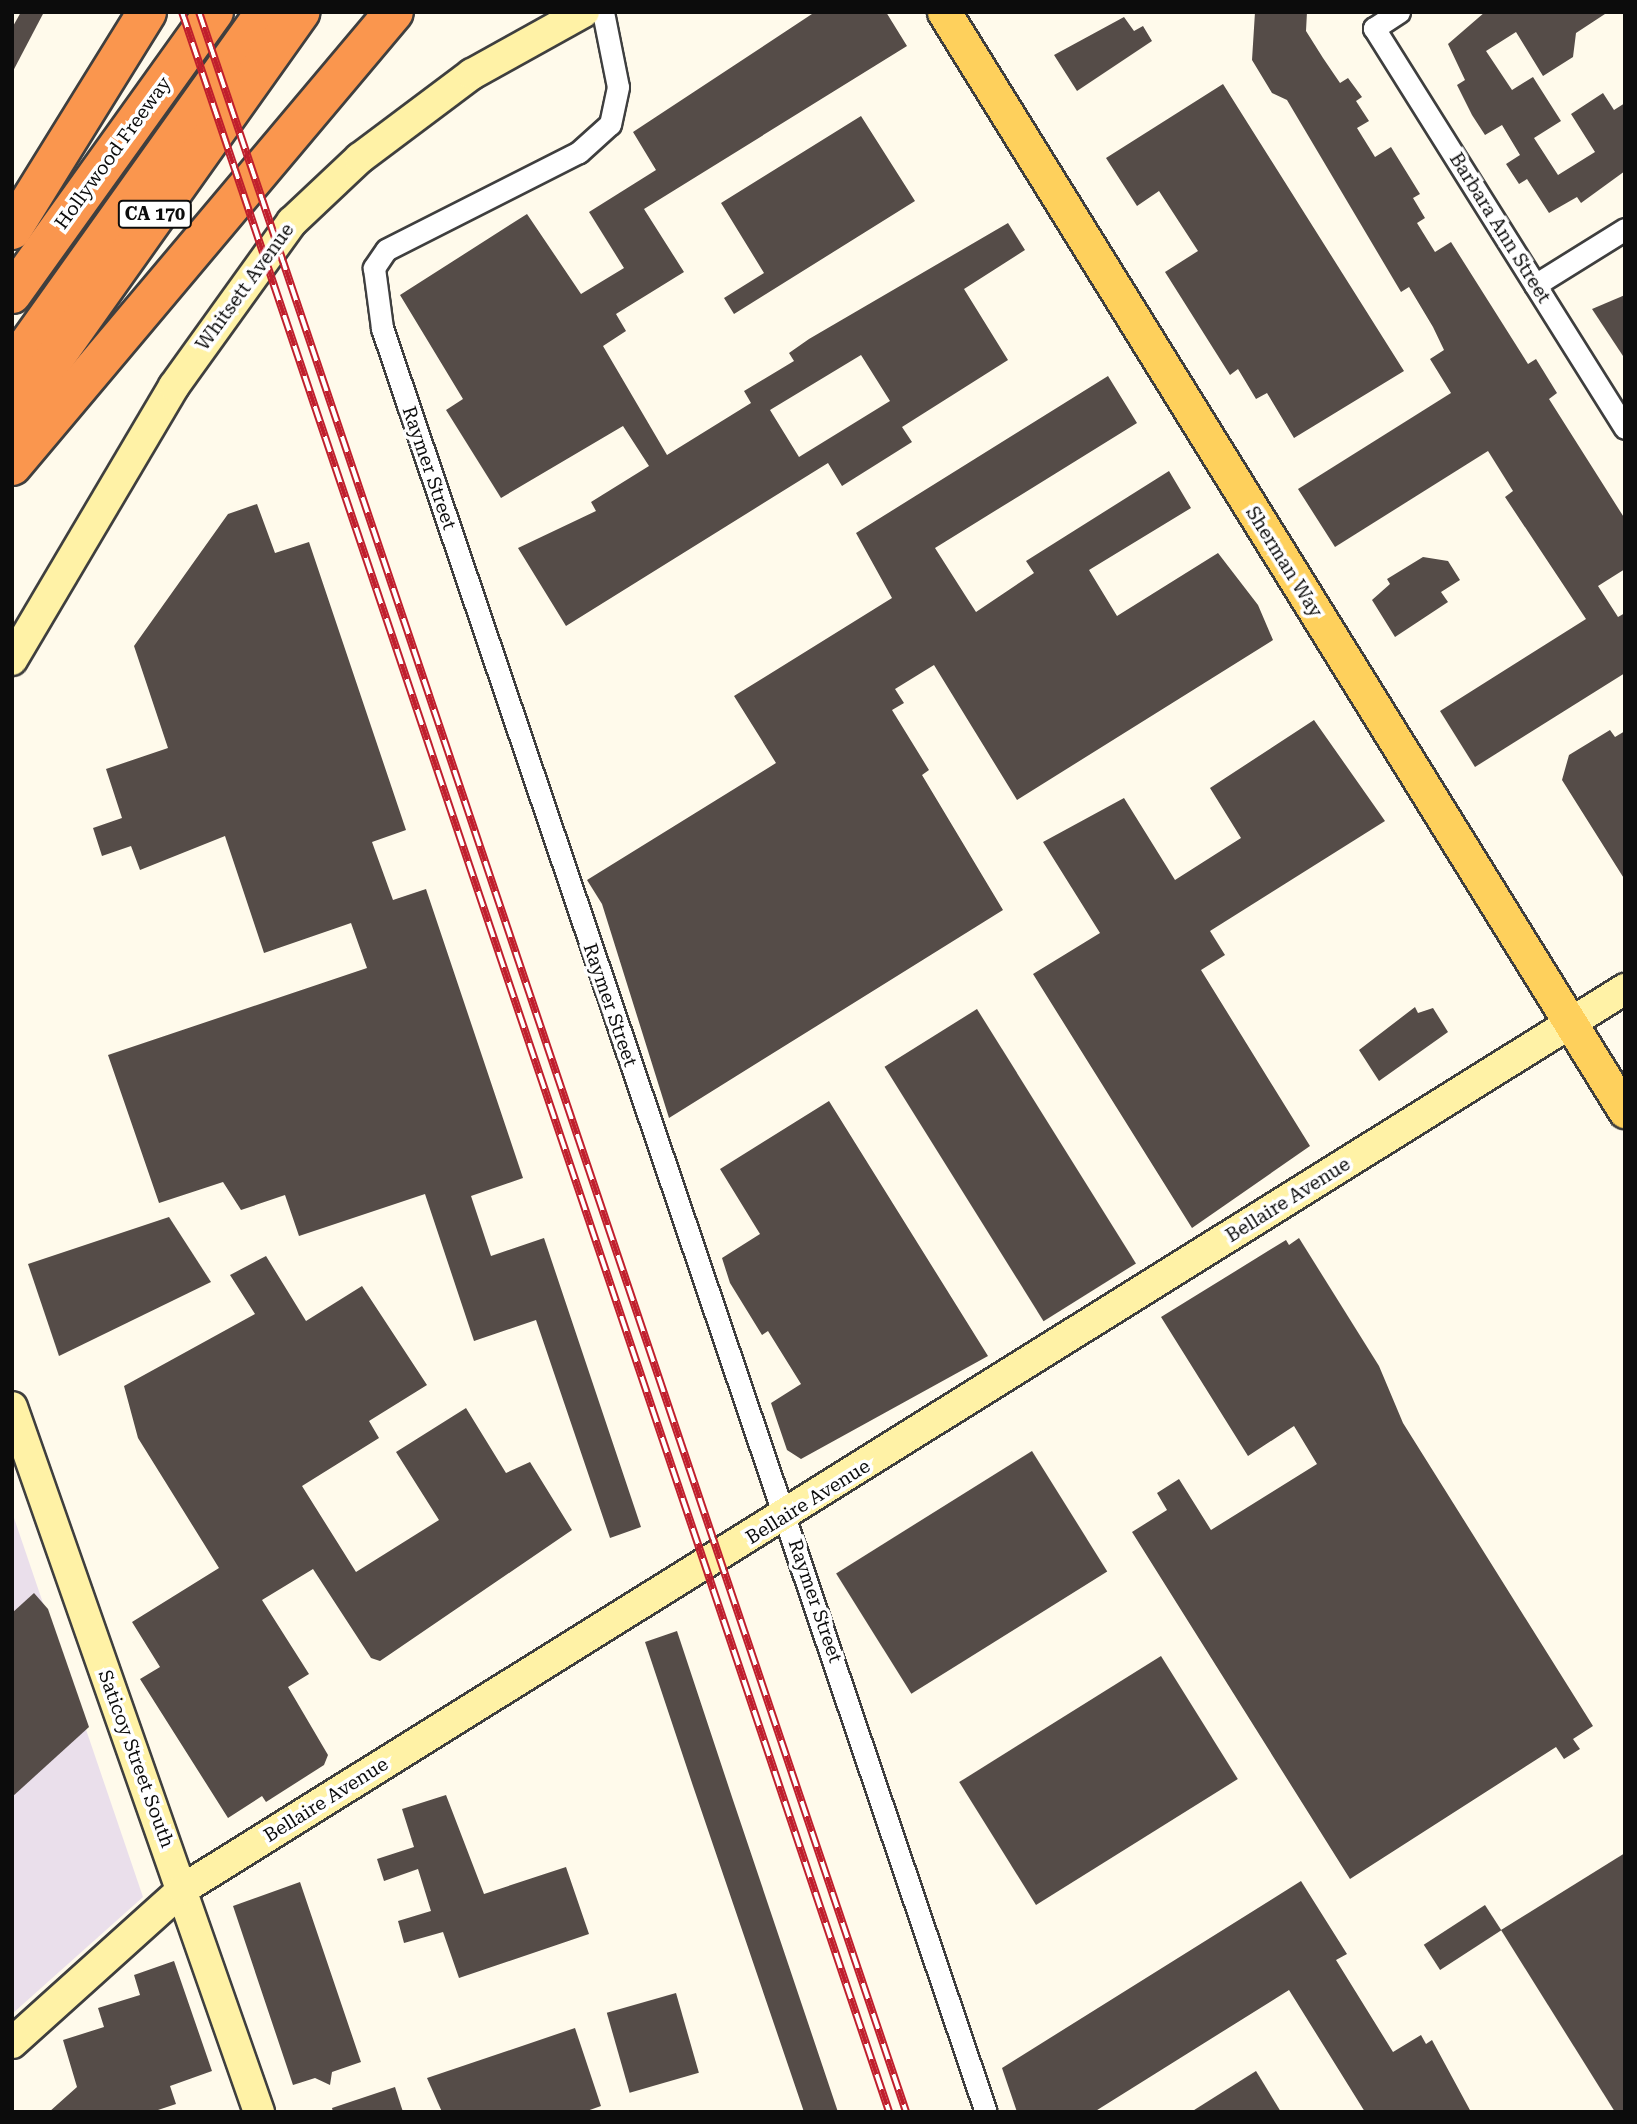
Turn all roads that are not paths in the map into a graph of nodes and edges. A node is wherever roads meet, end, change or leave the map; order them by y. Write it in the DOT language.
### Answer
graph roads {
  1 [pos="147,12"];
  2 [pos="214,12"];
  3 [pos="242,12"];
  4 [pos="265,12"];
  5 [pos="300,12"];
  6 [pos="394,12"];
  7 [pos="583,12"];
  8 [pos="603,12"];
  9 [pos="944,12"];
  10 [pos="1399,12"];
  11 [pos="1625,229"];
  12 [pos="12,230"];
  13 [pos="1535,285"];
  14 [pos="12,294"];
  15 [pos="12,333"];
  16 [pos="12,367"];
  17 [pos="12,418"];
  18 [pos="1625,428"];
  19 [pos="12,466"];
  20 [pos="12,660"];
  21 [pos="1625,989"];
  22 [pos="1570,1023"];
  23 [pos="1625,1111"];
  24 [pos="12,1407"];
  25 [pos="786,1516"];
  26 [pos="183,1889"];
  27 [pos="12,2043"];
  28 [pos="259,2112"];
  29 [pos="986,2112"];
  1 -- 12 [label="highway"];
  2 -- 14 [label="highway, Hollywood Freeway"];
  3 -- 15 [label="highway"];
  4 -- 16 [label="highway"];
  5 -- 17 [label="highway, CA 170"];
  6 -- 19 [label="highway"];
  7 -- 20 [label="street, Whitsett Avenue"];
  8 -- 25 [label="street, Raymer Street"];
  9 -- 22 [label="main road, Sherman Way"];
  10 -- 13 [label="street, Barbara Ann Street"];
  11 -- 13 [label="street"];
  13 -- 18 [label="street, Barbara Ann Street"];
  21 -- 22 [label="street, Bellaire Avenue"];
  22 -- 23 [label="main road, Sherman Way"];
  22 -- 25 [label="street, Bellaire Avenue"];
  24 -- 26 [label="street, Saticoy Street South"];
  25 -- 26 [label="street, Bellaire Avenue"];
  25 -- 29 [label="street, Raymer Street"];
  26 -- 27 [label="street, Bellaire Avenue"];
  26 -- 28 [label="street, Saticoy Street South"];
}
